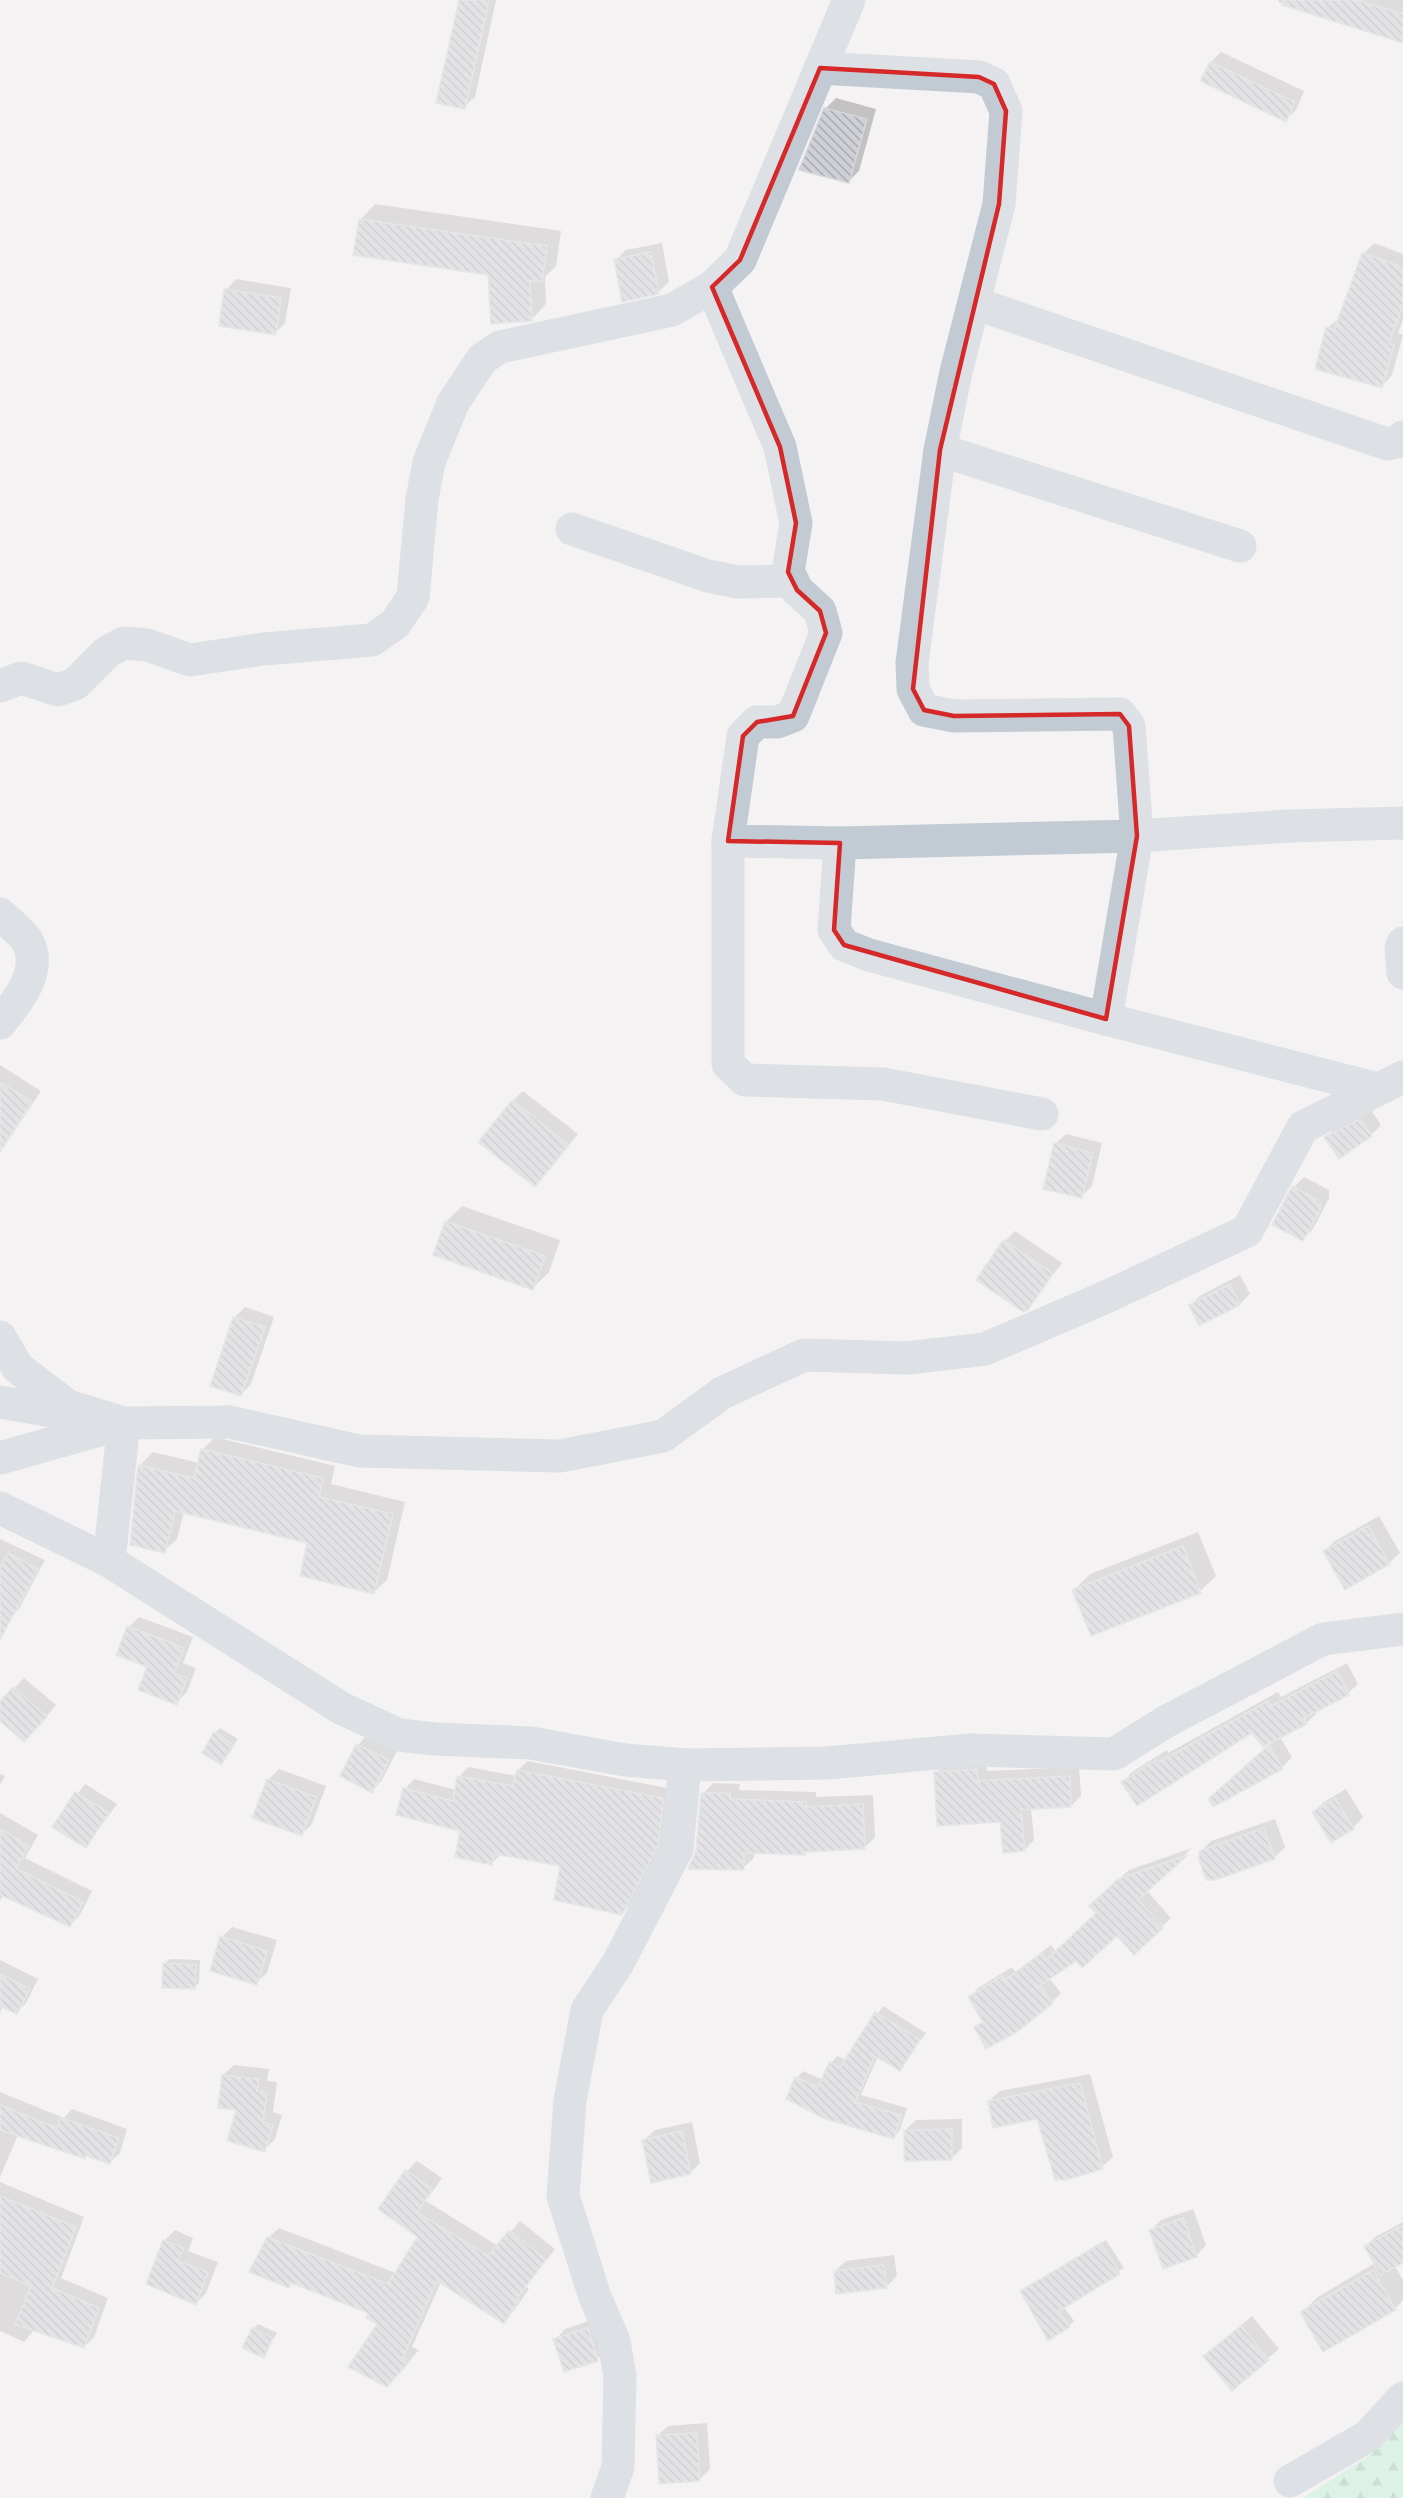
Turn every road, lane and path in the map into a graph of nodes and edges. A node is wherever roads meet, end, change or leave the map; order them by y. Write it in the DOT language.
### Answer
graph roads {
  1 [pos="849,0"];
  2 [pos="820,68"];
  3 [pos="712,287"];
  4 [pos="974,303"];
  5 [pos="1403,437"];
  6 [pos="940,450"];
  7 [pos="572,529"];
  8 [pos="1240,546"];
  9 [pos="793,581"];
  10 [pos="0,686"];
  11 [pos="1403,823"];
  12 [pos="1137,836"];
  13 [pos="728,841"];
  14 [pos="840,843"];
  15 [pos="0,914"];
  16 [pos="1403,943"];
  17 [pos="1403,973"];
  18 [pos="1106,1019"];
  19 [pos="0,1023"];
  20 [pos="1391,1083"];
  21 [pos="1042,1114"];
  22 [pos="0,1337"];
  23 [pos="0,1402"];
  24 [pos="124,1423"];
  25 [pos="0,1458"];
  26 [pos="0,1509"];
  27 [pos="109,1561"];
  28 [pos="1403,1629"];
  29 [pos="685,1765"];
  30 [pos="1403,2398"];
  31 [pos="1290,2481"];
  32 [pos="607,2498"];
  1 -- 2 [label="street"];
  2 -- 3 [label="street"];
  2 -- 4 [label="street"];
  3 -- 9 [label="street"];
  3 -- 10 [label="street"];
  4 -- 5 [label="street"];
  4 -- 6 [label="street"];
  6 -- 8 [label="street"];
  6 -- 12 [label="street"];
  7 -- 9 [label="street"];
  9 -- 13 [label="street"];
  11 -- 12 [label="street"];
  12 -- 14 [label="street"];
  12 -- 18 [label="street"];
  13 -- 14 [label="street"];
  13 -- 21 [label="street"];
  14 -- 18 [label="street"];
  15 -- 19 [label="street"];
  16 -- 17 [label="street"];
  18 -- 20 [label="street"];
  20 -- 24 [label="street"];
  22 -- 24 [label="street"];
  23 -- 24 [label="street"];
  24 -- 25 [label="street"];
  24 -- 27 [label="street"];
  26 -- 27 [label="street"];
  27 -- 29 [label="street"];
  28 -- 29 [label="street"];
  29 -- 32 [label="street"];
  30 -- 31 [label="street"];
}
